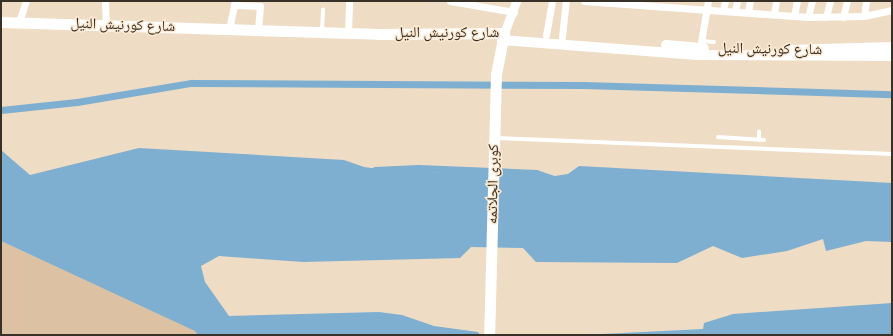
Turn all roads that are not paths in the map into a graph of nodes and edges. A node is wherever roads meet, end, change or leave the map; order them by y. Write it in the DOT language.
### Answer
graph roads {
  1 [pos="26,1"];
  2 [pos="105,1"];
  3 [pos="349,1"];
  4 [pos="454,1"];
  5 [pos="516,1"];
  6 [pos="552,1"];
  7 [pos="566,1"];
  8 [pos="584,1"];
  9 [pos="593,1"];
  10 [pos="708,1"];
  11 [pos="725,1"];
  12 [pos="737,1"];
  13 [pos="750,1"];
  14 [pos="776,1"];
  15 [pos="797,1"];
  16 [pos="812,1"];
  17 [pos="830,1"];
  18 [pos="847,1"];
  19 [pos="866,1"];
  20 [pos="610,2"];
  21 [pos="234,3"];
  22 [pos="471,3"];
  23 [pos="481,3"];
  24 [pos="634,3"];
  25 [pos="645,3"];
  26 [pos="667,4"];
  27 [pos="688,4"];
  28 [pos="707,9"];
  29 [pos="323,10"];
  30 [pos="723,10"];
  31 [pos="892,10"];
  32 [pos="735,11"];
  33 [pos="514,12"];
  34 [pos="748,12"];
  35 [pos="774,14"];
  36 [pos="794,16"];
  37 [pos="864,16"];
  38 [pos="808,17"];
  39 [pos="844,17"];
  40 [pos="826,18"];
  41 [pos="1,22"];
  42 [pos="19,22"];
  43 [pos="106,24"];
  44 [pos="1,29"];
  45 [pos="229,29"];
  46 [pos="258,30"];
  47 [pos="212,31"];
  48 [pos="322,32"];
  49 [pos="348,33"];
  50 [pos="546,35"];
  51 [pos="503,36"];
  52 [pos="562,37"];
  53 [pos="714,42"];
  54 [pos="595,43"];
  55 [pos="701,44"];
  56 [pos="892,47"];
  57 [pos="688,51"];
  58 [pos="892,56"];
  59 [pos="760,132"];
  60 [pos="718,136"];
  61 [pos="744,137"];
  62 [pos="494,138"];
  63 [pos="761,140"];
  64 [pos="744,147"];
  65 [pos="761,148"];
  66 [pos="892,154"];
  67 [pos="489,335"];
  1 -- 42 [label="street"];
  2 -- 43 [label="street"];
  3 -- 49 [label="street"];
  4 -- 22 [label="street"];
  5 -- 33 [label="street"];
  6 -- 50 [label="street"];
  7 -- 52 [label="street"];
  8 -- 9 [label="street"];
  9 -- 20 [label="street"];
  10 -- 28 [label="street"];
  11 -- 30 [label="street"];
  12 -- 32 [label="street"];
  13 -- 34 [label="street"];
  14 -- 35 [label="street"];
  15 -- 36 [label="street"];
  16 -- 38 [label="street"];
  17 -- 40 [label="street"];
  18 -- 39 [label="street"];
  19 -- 37 [label="street"];
  20 -- 24 [label="street"];
  21 -- 45 [label="street"];
  21 -- 46 [label="street"];
  22 -- 23 [label="street"];
  23 -- 33 [label="street"];
  24 -- 25 [label="street"];
  25 -- 26 [label="street"];
  26 -- 27 [label="street"];
  27 -- 28 [label="street"];
  28 -- 30 [label="street"];
  28 -- 55 [label="street"];
  29 -- 48 [label="lane"];
  30 -- 32 [label="street"];
  31 -- 37 [label="street"];
  32 -- 34 [label="street"];
  33 -- 51 [label="street"];
  34 -- 35 [label="street"];
  35 -- 36 [label="street"];
  36 -- 38 [label="street"];
  37 -- 39 [label="street"];
  38 -- 40 [label="street"];
  39 -- 40 [label="street"];
  41 -- 42 [label="main road, شارع كورنيش النيل"];
  42 -- 43 [label="main road, شارع كورنيش النيل"];
  43 -- 47 [label="main road, شارع كورنيش النيل"];
  44 -- 47 [label="main road, شارع كورنيش النيل"];
  45 -- 46 [label="main road, شارع كورنيش النيل"];
  45 -- 47 [label="main road, شارع كورنيش النيل"];
  46 -- 48 [label="main road, شارع كورنيش النيل"];
  47 -- 51 [label="main road, شارع كورنيش النيل"];
  48 -- 49 [label="main road, شارع كورنيش النيل"];
  49 -- 51 [label="main road, شارع كورنيش النيل"];
  50 -- 51 [label="main road, شارع كورنيش النيل"];
  50 -- 52 [label="main road, شارع كورنيش النيل"];
  51 -- 54 [label="main road, شارع كورنيش النيل"];
  51 -- 62 [label="main road, كوبرى الجلاتمه"];
  52 -- 54 [label="main road, شارع كورنيش النيل"];
  53 -- 55 [label="lane"];
  54 -- 57 [label="main road, شارع كورنيش النيل"];
  55 -- 56 [label="main road, شارع كورنيش النيل"];
  55 -- 57 [label="main road, شارع كورنيش النيل"];
  57 -- 58 [label="main road, شارع كورنيش النيل"];
  59 -- 63 [label="lane"];
  60 -- 61 [label="lane"];
  61 -- 63 [label="lane"];
  61 -- 64 [label="lane"];
  62 -- 64 [label="lane"];
  62 -- 67 [label="main road, كوبرى الجلاتمه"];
  63 -- 65 [label="lane"];
  64 -- 65 [label="lane"];
  65 -- 66 [label="lane"];
}
